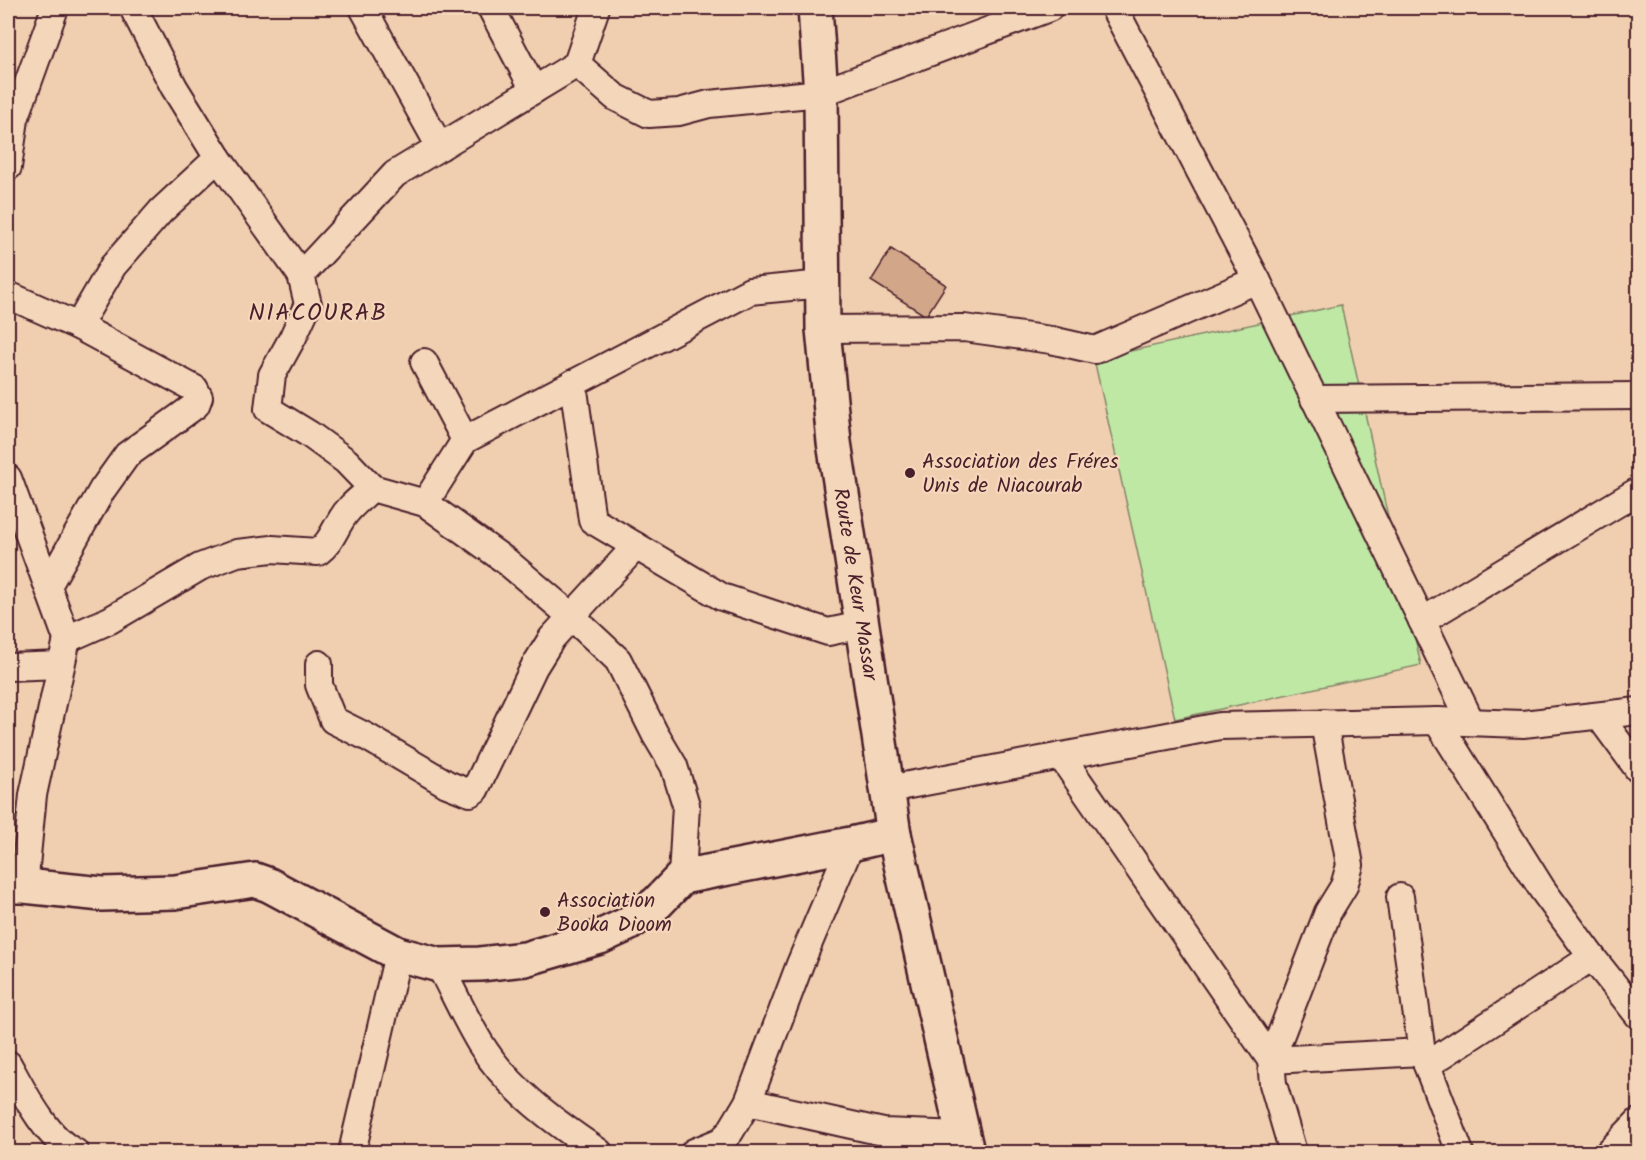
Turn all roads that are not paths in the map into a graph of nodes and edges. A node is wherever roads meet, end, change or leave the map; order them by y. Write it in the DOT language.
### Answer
graph roads {
  1 [pos="55,8"];
  2 [pos="133,8"];
  3 [pos="363,8"];
  4 [pos="491,8"];
  5 [pos="596,8"];
  6 [pos="815,8"];
  7 [pos="1049,8"];
  8 [pos="1114,8"];
  9 [pos="577,64"];
  10 [pos="534,90"];
  11 [pos="821,93"];
  12 [pos="440,147"];
  13 [pos="218,158"];
  14 [pos="8,167"];
  15 [pos="301,275"];
  16 [pos="1257,280"];
  17 [pos="822,284"];
  18 [pos="8,295"];
  19 [pos="78,326"];
  20 [pos="823,329"];
  21 [pos="424,363"];
  22 [pos="573,383"];
  23 [pos="1638,396"];
  24 [pos="1314,399"];
  25 [pos="465,440"];
  26 [pos="8,478"];
  27 [pos="372,488"];
  28 [pos="1638,491"];
  29 [pos="425,503"];
  30 [pos="636,546"];
  31 [pos="48,586"];
  32 [pos="571,616"];
  33 [pos="1422,621"];
  34 [pos="862,625"];
  35 [pos="67,639"];
  36 [pos="319,664"];
  37 [pos="61,665"];
  38 [pos="8,667"];
  39 [pos="1638,711"];
  40 [pos="1599,716"];
  41 [pos="1437,720"];
  42 [pos="1471,722"];
  43 [pos="1324,723"];
  44 [pos="1061,756"];
  45 [pos="1638,769"];
  46 [pos="888,789"];
  47 [pos="894,834"];
  48 [pos="851,844"];
  49 [pos="682,877"];
  50 [pos="16,886"];
  51 [pos="1400,897"];
  52 [pos="398,954"];
  53 [pos="1592,957"];
  54 [pos="439,965"];
  55 [pos="1638,1015"];
  56 [pos="1424,1058"];
  57 [pos="1271,1060"];
  58 [pos="8,1064"];
  59 [pos="748,1102"];
  60 [pos="1638,1122"];
  61 [pos="964,1144"];
  62 [pos="723,1147"];
  63 [pos="75,1152"];
  64 [pos="352,1152"];
  65 [pos="599,1152"];
  66 [pos="694,1152"];
  67 [pos="1293,1152"];
  68 [pos="1460,1152"];
  69 [pos="1609,1152"];
  1 -- 14 [label="street"];
  2 -- 13 [label="street"];
  3 -- 12 [label="street"];
  4 -- 10 [label="street"];
  5 -- 9 [label="street"];
  6 -- 11 [label="main road, Route de Keur Massar"];
  7 -- 11 [label="street"];
  8 -- 16 [label="street"];
  9 -- 10 [label="street"];
  9 -- 11 [label="street"];
  10 -- 12 [label="street"];
  11 -- 17 [label="main road, Route de Keur Massar"];
  12 -- 15 [label="street"];
  13 -- 15 [label="street"];
  13 -- 19 [label="street"];
  15 -- 27 [label="street"];
  16 -- 20 [label="street"];
  16 -- 24 [label="street"];
  17 -- 20 [label="main road, Route de Keur Massar"];
  17 -- 22 [label="street"];
  18 -- 19 [label="street"];
  19 -- 31 [label="street"];
  20 -- 34 [label="main road, Route de Keur Massar"];
  21 -- 25 [label="street"];
  22 -- 25 [label="street"];
  22 -- 30 [label="street"];
  23 -- 24 [label="street"];
  24 -- 33 [label="street"];
  25 -- 29 [label="street"];
  26 -- 31 [label="street"];
  27 -- 29 [label="street"];
  27 -- 35 [label="street"];
  28 -- 33 [label="street"];
  29 -- 32 [label="street"];
  30 -- 32 [label="street"];
  30 -- 34 [label="street"];
  31 -- 35 [label="street"];
  32 -- 36 [label="street"];
  32 -- 49 [label="street"];
  33 -- 42 [label="street"];
  34 -- 46 [label="main road, Route de Keur Massar"];
  35 -- 37 [label="street"];
  37 -- 38 [label="street"];
  37 -- 50 [label="street"];
  39 -- 40 [label="street"];
  40 -- 42 [label="street"];
  40 -- 45 [label="street"];
  41 -- 42 [label="street"];
  41 -- 43 [label="street"];
  41 -- 53 [label="street"];
  43 -- 44 [label="street"];
  43 -- 57 [label="street"];
  44 -- 46 [label="street"];
  44 -- 57 [label="street"];
  46 -- 47 [label="main road, Route de Keur Massar"];
  47 -- 48 [label="main road"];
  47 -- 61 [label="main road, Route de Keur Massar"];
  48 -- 49 [label="main road"];
  48 -- 59 [label="street"];
  49 -- 54 [label="main road"];
  50 -- 52 [label="main road"];
  51 -- 56 [label="street"];
  52 -- 54 [label="main road"];
  52 -- 64 [label="street"];
  53 -- 55 [label="street"];
  53 -- 56 [label="street"];
  54 -- 65 [label="street"];
  56 -- 57 [label="street"];
  56 -- 68 [label="street"];
  57 -- 67 [label="street"];
  58 -- 63 [label="street"];
  59 -- 61 [label="street"];
  59 -- 62 [label="street"];
  60 -- 69 [label="street"];
  62 -- 66 [label="street"];
}
